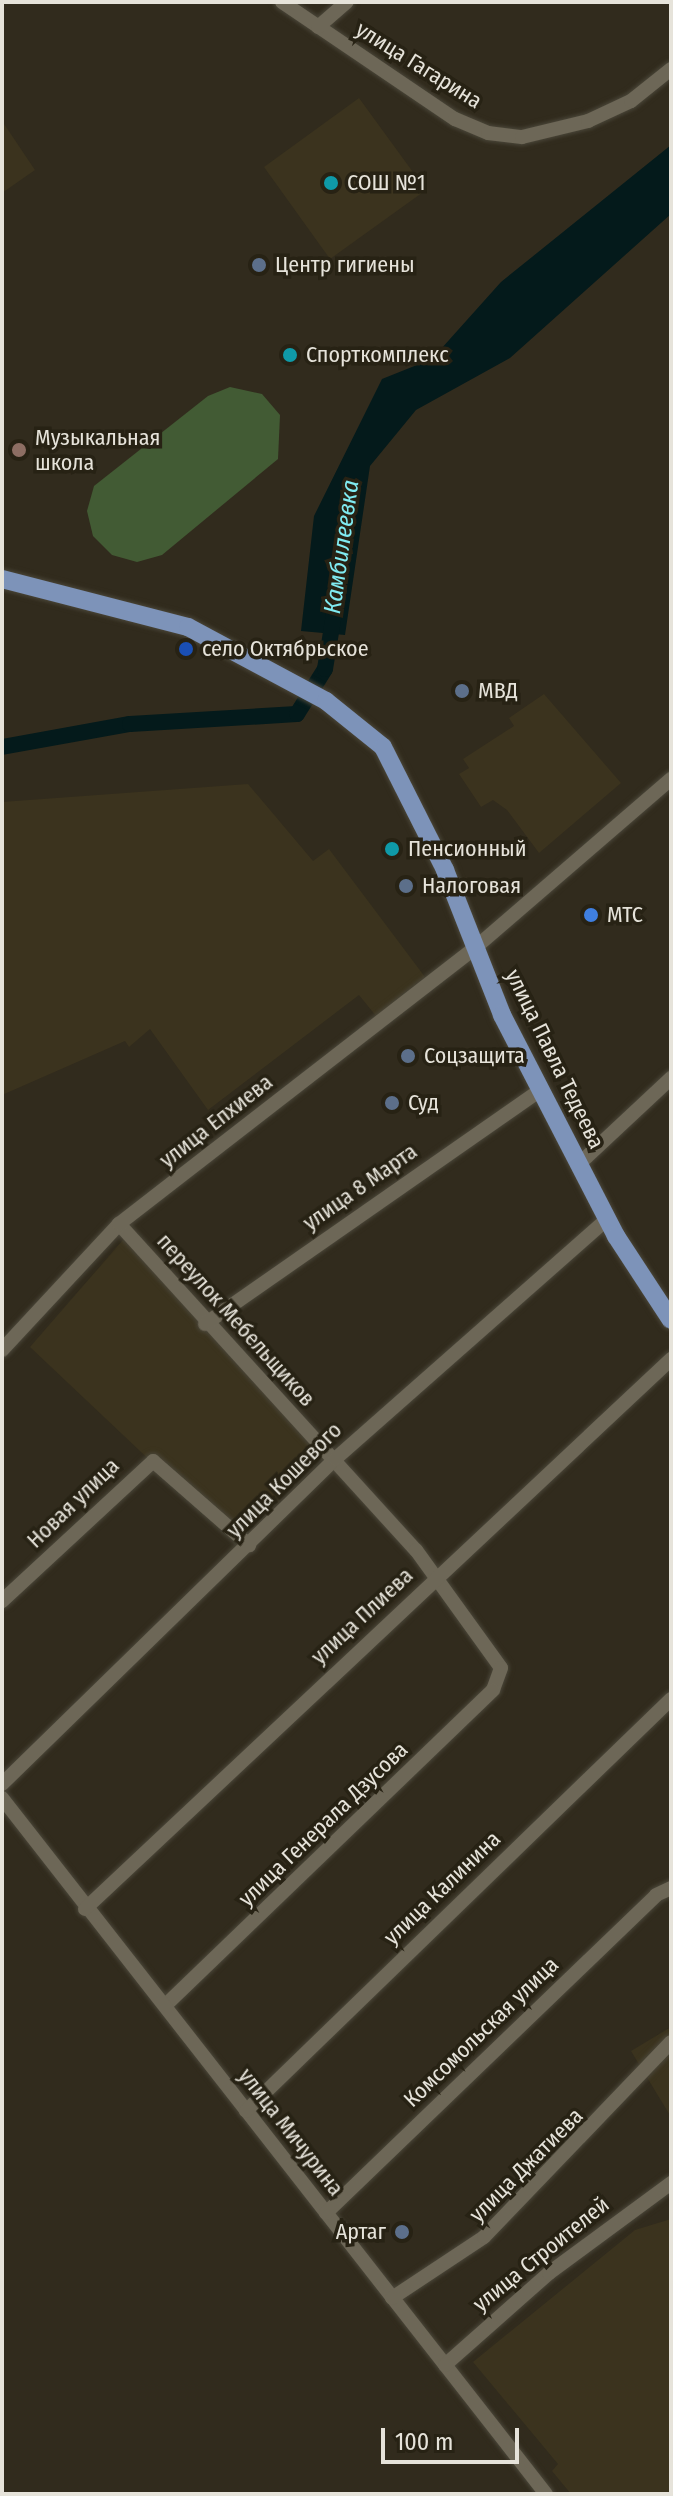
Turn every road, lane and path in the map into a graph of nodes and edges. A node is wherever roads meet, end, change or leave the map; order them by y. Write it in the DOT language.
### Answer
graph roads {
  1 [pos="282,2"];
  2 [pos="347,2"];
  3 [pos="318,27"];
  4 [pos="671,69"];
  5 [pos="2,579"];
  6 [pos="671,779"];
  7 [pos="475,948"];
  8 [pos="671,1078"];
  9 [pos="541,1090"];
  10 [pos="580,1163"];
  11 [pos="607,1219"];
  12 [pos="119,1224"];
  13 [pos="671,1320"];
  14 [pos="205,1324"];
  15 [pos="2,1350"];
  16 [pos="671,1359"];
  17 [pos="335,1459"];
  18 [pos="249,1545"];
  19 [pos="432,1581"];
  20 [pos="2,1601"];
  21 [pos="501,1668"];
  22 [pos="671,1699"];
  23 [pos="2,1784"];
  24 [pos="2,1798"];
  25 [pos="671,1888"];
  26 [pos="85,1909"];
  27 [pos="165,2006"];
  28 [pos="671,2042"];
  29 [pos="246,2111"];
  30 [pos="671,2183"];
  31 [pos="326,2213"];
  32 [pos="392,2298"];
  33 [pos="445,2365"];
  34 [pos="546,2494"];
  1 -- 3 [label="street, улица Гагарина"];
  2 -- 3 [label="street"];
  3 -- 4 [label="street, улица Гагарина"];
  5 -- 7 [label="main road, улица Павла Тедеева"];
  6 -- 7 [label="street, улица Епхиева"];
  7 -- 9 [label="main road, улица Павла Тедеева"];
  7 -- 12 [label="street, улица Епхиева"];
  8 -- 10 [label="street"];
  9 -- 10 [label="main road, улица Павла Тедеева"];
  9 -- 14 [label="street, улица 8 Марта"];
  10 -- 11 [label="main road, улица Павла Тедеева"];
  11 -- 13 [label="main road, улица Павла Тедеева"];
  11 -- 17 [label="street, улица Кошевого"];
  12 -- 14 [label="street, переулок Мебельщиков"];
  12 -- 15 [label="street, улица Епхиева"];
  14 -- 17 [label="street, переулок Мебельщиков"];
  16 -- 19 [label="street, улица Плиева"];
  17 -- 18 [label="street, улица Кошевого"];
  17 -- 19 [label="street, переулок Мебельщиков"];
  18 -- 20 [label="street, Новая улица"];
  18 -- 23 [label="street, улица Кошевого"];
  19 -- 21 [label="street, переулок Мебельщиков"];
  19 -- 26 [label="street, улица Плиева"];
  21 -- 27 [label="street, улица Генерала Дзусова"];
  22 -- 29 [label="street, улица Калинина"];
  24 -- 26 [label="street, улица Мичурина"];
  25 -- 31 [label="street, Комсомольская улица"];
  26 -- 27 [label="street, улица Мичурина"];
  27 -- 29 [label="street, улица Мичурина"];
  28 -- 32 [label="street, улица Джатиева"];
  29 -- 31 [label="street, улица Мичурина"];
  30 -- 33 [label="street, улица Строителей"];
  31 -- 32 [label="street, улица Мичурина"];
  32 -- 33 [label="street, улица Мичурина"];
  33 -- 34 [label="street, улица Мичурина"];
}
